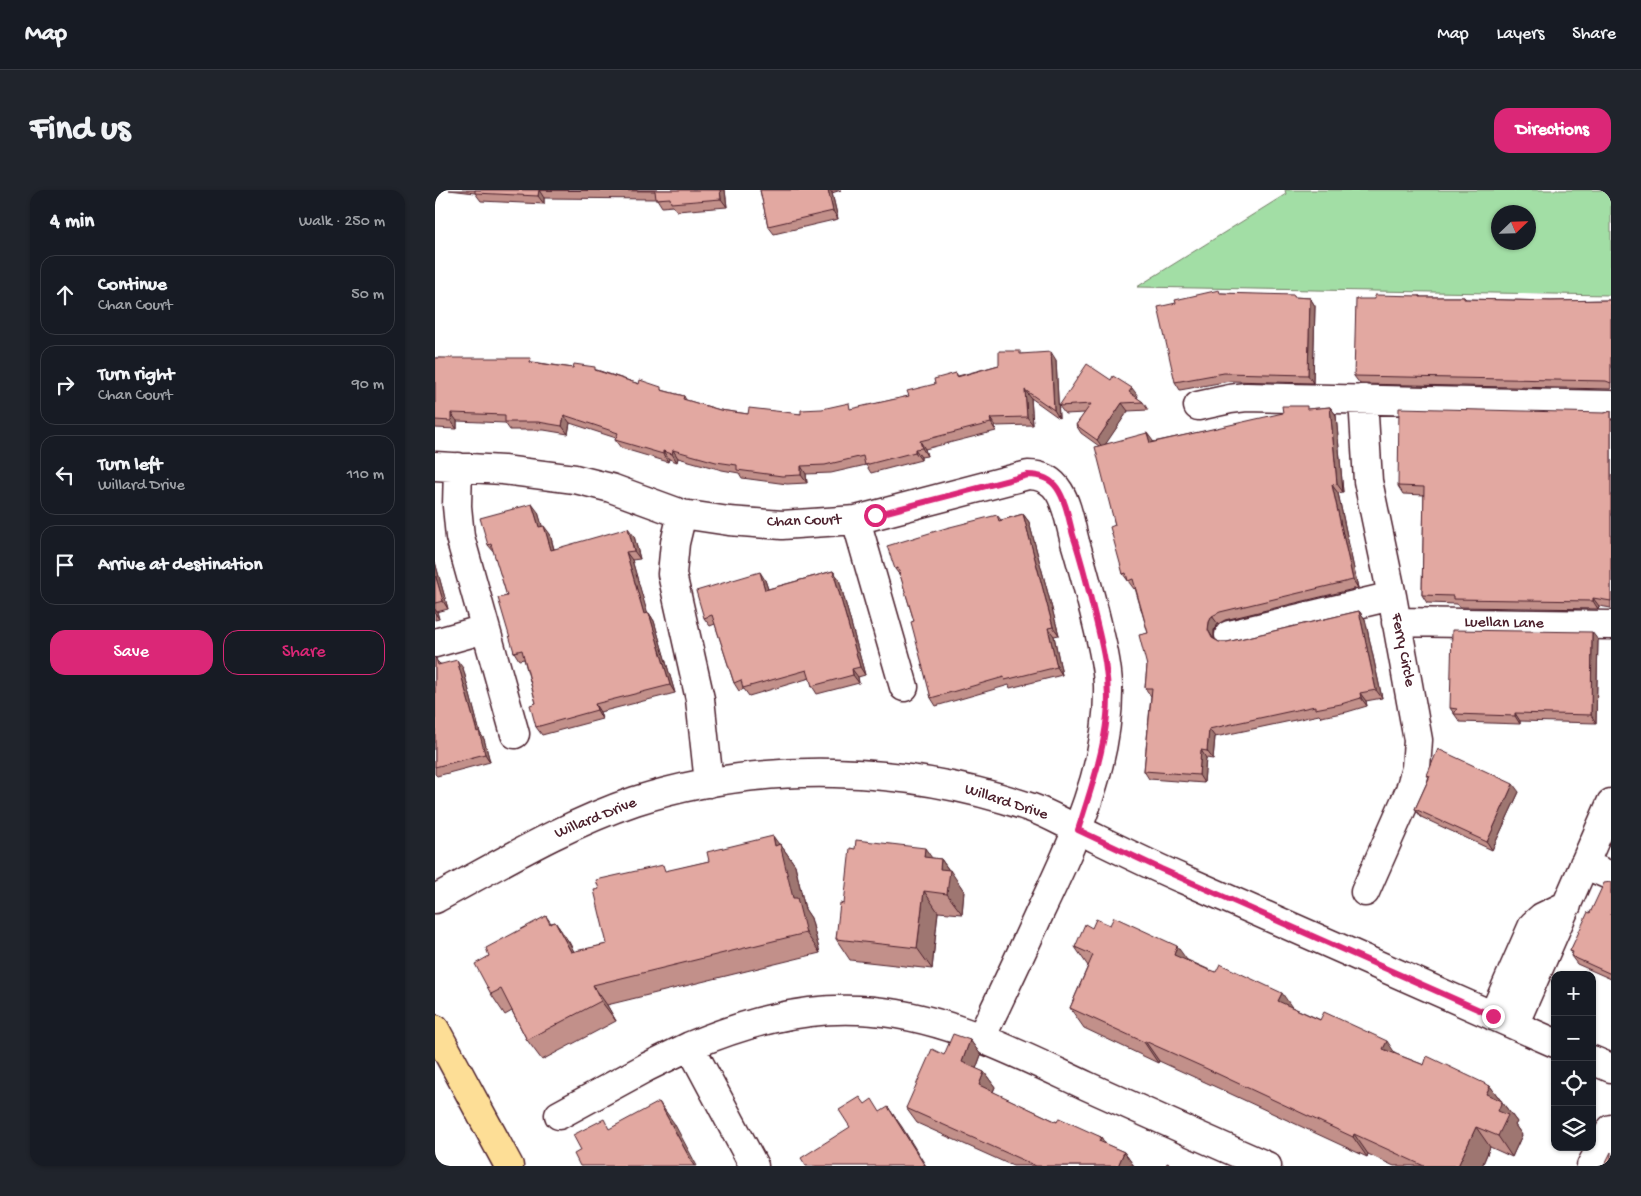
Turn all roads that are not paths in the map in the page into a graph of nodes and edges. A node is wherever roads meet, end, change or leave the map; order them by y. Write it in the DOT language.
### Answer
graph roads {
  1 [pos="1363,399"];
  2 [pos="1611,405"];
  3 [pos="1198,406"];
  4 [pos="447,466"];
  5 [pos="682,514"];
  6 [pos="856,520"];
  7 [pos="1394,609"];
  8 [pos="1611,625"];
  9 [pos="485,629"];
  10 [pos="1229,635"];
  11 [pos="435,643"];
  12 [pos="904,687"];
  13 [pos="515,734"];
  14 [pos="709,783"];
  15 [pos="1611,803"];
  16 [pos="1078,830"];
  17 [pos="1584,864"];
  18 [pos="1611,876"];
  19 [pos="1365,892"];
  20 [pos="435,900"];
  21 [pos="1503,1021"];
  22 [pos="435,1030"];
  23 [pos="981,1038"];
  24 [pos="1551,1041"];
  25 [pos="690,1046"];
  26 [pos="1594,1061"];
  27 [pos="1611,1068"];
  28 [pos="559,1115"];
  29 [pos="1611,1129"];
  30 [pos="509,1166"];
  31 [pos="754,1166"];
  32 [pos="1267,1166"];
  33 [pos="1591,1166"];
  1 -- 2 [label="street"];
  1 -- 3 [label="street"];
  1 -- 7 [label="street, Ferry Circle"];
  4 -- 5 [label="street, Chan Court"];
  4 -- 9 [label="street"];
  5 -- 6 [label="street, Chan Court"];
  5 -- 14 [label="street"];
  6 -- 12 [label="street"];
  6 -- 16 [label="street, Chan Court"];
  7 -- 8 [label="street, Luellan Lane"];
  7 -- 10 [label="street, Luellan Lane"];
  7 -- 19 [label="street, Ferry Circle"];
  9 -- 11 [label="street"];
  9 -- 13 [label="street"];
  14 -- 16 [label="street, Willard Drive"];
  14 -- 20 [label="street, Willard Drive"];
  15 -- 17 [label="street"];
  16 -- 21 [label="street, Willard Drive"];
  16 -- 23 [label="street, Chan Court"];
  17 -- 18 [label="street"];
  17 -- 21 [label="street"];
  21 -- 24 [label="street, Willard Drive"];
  22 -- 30 [label="main road"];
  23 -- 25 [label="street"];
  23 -- 32 [label="street"];
  25 -- 28 [label="street"];
  25 -- 31 [label="street"];
  26 -- 27 [label="street"];
  29 -- 33 [label="street"];
}
